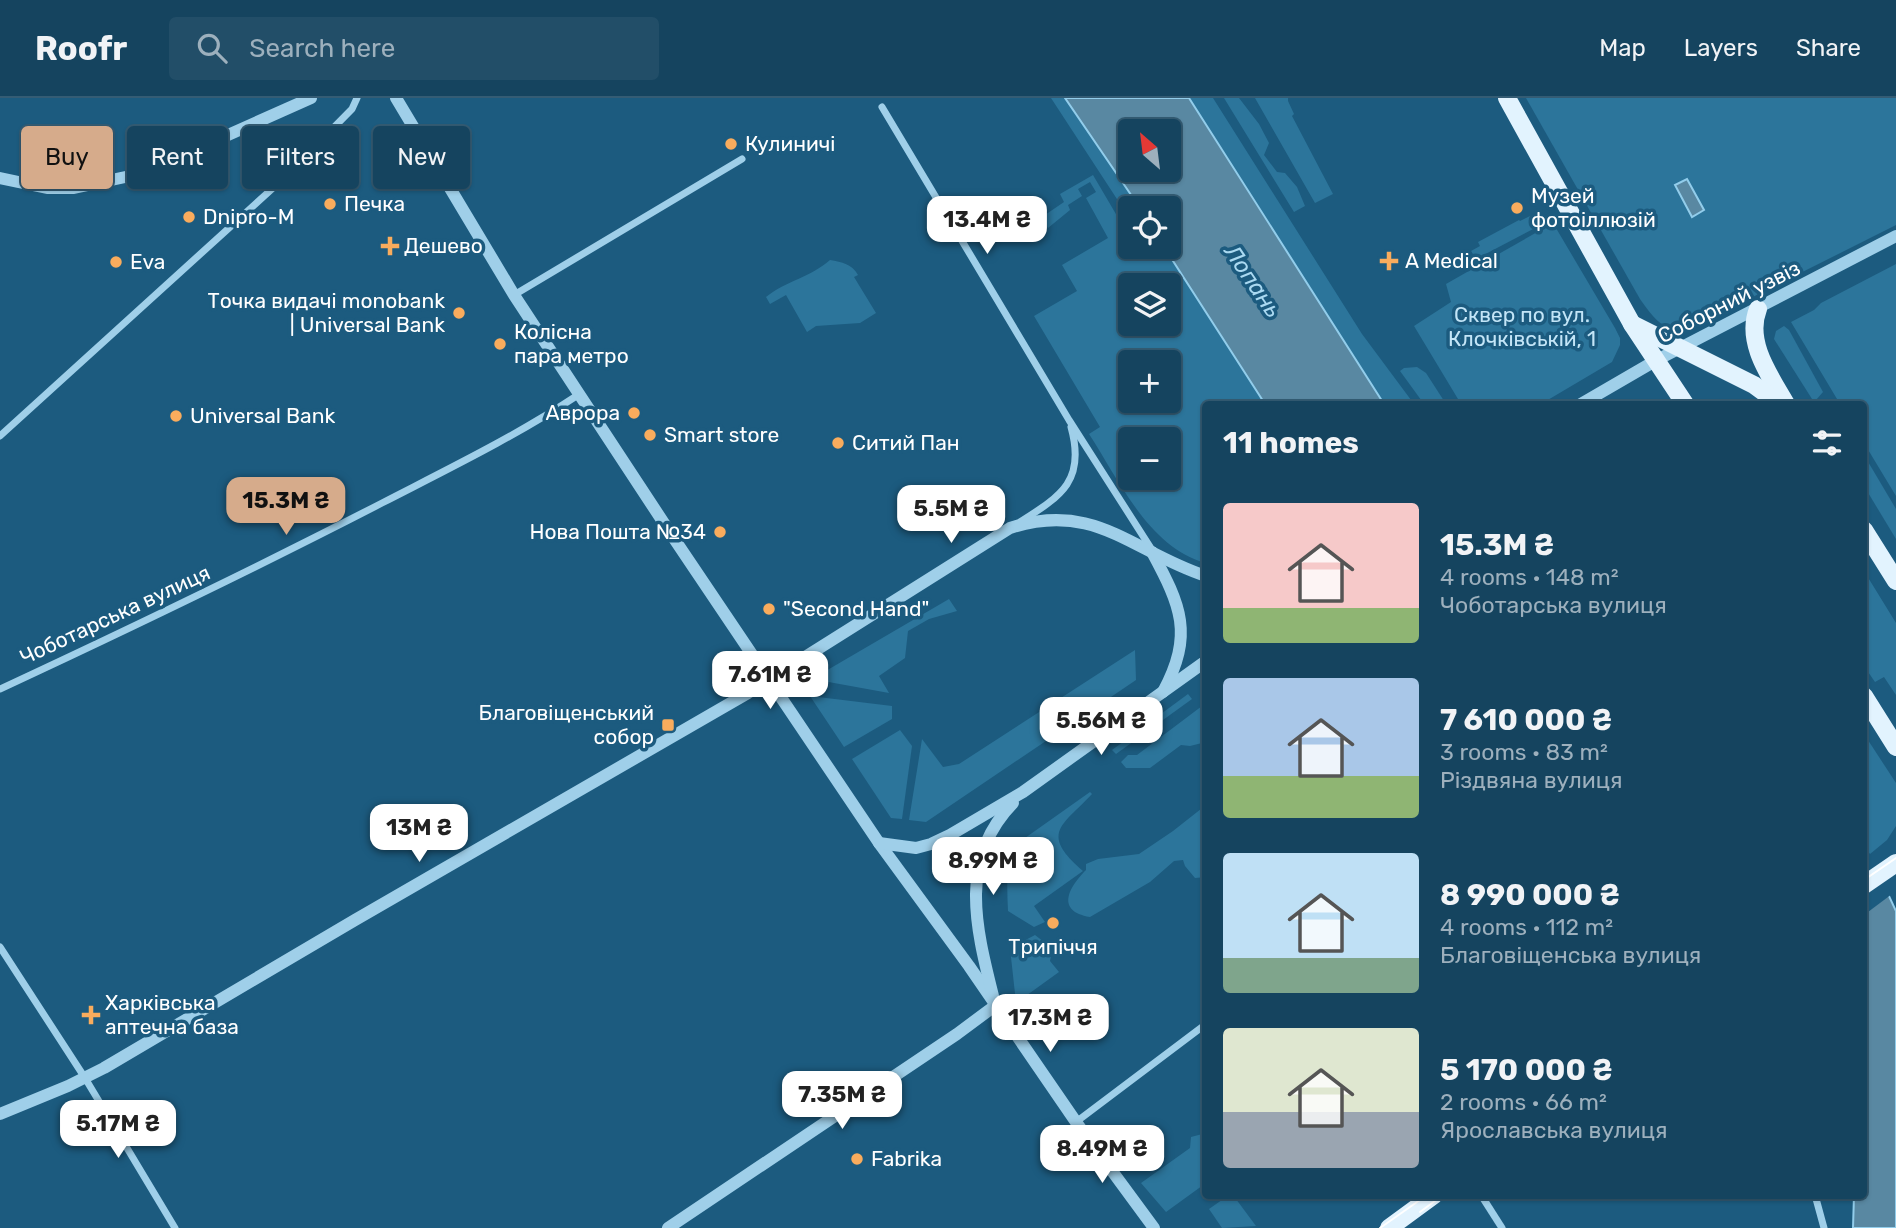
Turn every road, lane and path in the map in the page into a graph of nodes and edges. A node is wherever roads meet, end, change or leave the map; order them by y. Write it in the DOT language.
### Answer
graph roads {
  1 [pos="311,98"];
  2 [pos="357,98"];
  3 [pos="396,98"];
  4 [pos="1507,98"];
  5 [pos="882,107"];
  6 [pos="742,159"];
  7 [pos="0,178"];
  8 [pos="1896,236"];
  9 [pos="514,295"];
  10 [pos="1758,309"];
  11 [pos="1632,324"];
  12 [pos="1679,349"];
  13 [pos="1655,361"];
  14 [pos="578,395"];
  15 [pos="1586,401"];
  16 [pos="1683,401"];
  17 [pos="1776,401"];
  18 [pos="1784,401"];
  19 [pos="1069,420"];
  20 [pos="0,436"];
  21 [pos="1010,528"];
  22 [pos="1867,535"];
  23 [pos="1152,551"];
  24 [pos="1202,575"];
  25 [pos="1896,582"];
  26 [pos="1202,664"];
  27 [pos="769,679"];
  28 [pos="0,689"];
  29 [pos="1161,695"];
  30 [pos="1867,701"];
  31 [pos="1896,747"];
  32 [pos="1023,792"];
  33 [pos="879,843"];
  34 [pos="1889,867"];
  35 [pos="1867,883"];
  36 [pos="0,947"];
  37 [pos="996,1005"];
  38 [pos="1202,1027"];
  39 [pos="85,1078"];
  40 [pos="0,1114"];
  41 [pos="1076,1122"];
  42 [pos="1429,1199"];
  43 [pos="1484,1199"];
  44 [pos="1816,1199"];
  45 [pos="175,1228"];
  46 [pos="668,1228"];
  47 [pos="1154,1228"];
  48 [pos="1389,1228"];
  49 [pos="1502,1228"];
  50 [pos="1824,1228"];
  1 -- 7 [label="street"];
  2 -- 20 [label="street"];
  3 -- 9 [label="street"];
  4 -- 11 [label="main road"];
  5 -- 19 [label="street"];
  6 -- 9 [label="street"];
  8 -- 10 [label="street, Соборний узвіз"];
  9 -- 14 [label="street"];
  10 -- 12 [label="street, Соборний узвіз"];
  10 -- 18 [label="main road"];
  11 -- 12 [label="main road"];
  11 -- 13 [label="main road"];
  12 -- 13 [label="street, Соборний узвіз"];
  12 -- 17 [label="main road"];
  13 -- 15 [label="street, Соборний узвіз"];
  13 -- 16 [label="main road"];
  14 -- 27 [label="street"];
  14 -- 28 [label="street, Чоботарська вулиця"];
  19 -- 21 [label="street"];
  19 -- 23 [label="street"];
  21 -- 23 [label="street"];
  21 -- 27 [label="street"];
  22 -- 25 [label="main road"];
  23 -- 24 [label="street"];
  23 -- 29 [label="street"];
  26 -- 29 [label="street"];
  27 -- 33 [label="street"];
  27 -- 39 [label="street"];
  29 -- 32 [label="street"];
  30 -- 31 [label="main road"];
  32 -- 33 [label="street"];
  32 -- 37 [label="street"];
  33 -- 37 [label="street"];
  34 -- 35 [label="main road"];
  36 -- 39 [label="street"];
  37 -- 41 [label="street"];
  37 -- 46 [label="street"];
  38 -- 41 [label="street"];
  39 -- 40 [label="street"];
  39 -- 45 [label="street"];
  41 -- 47 [label="street"];
  42 -- 48 [label="main road"];
  43 -- 49 [label="street"];
  44 -- 50 [label="street"];
}
